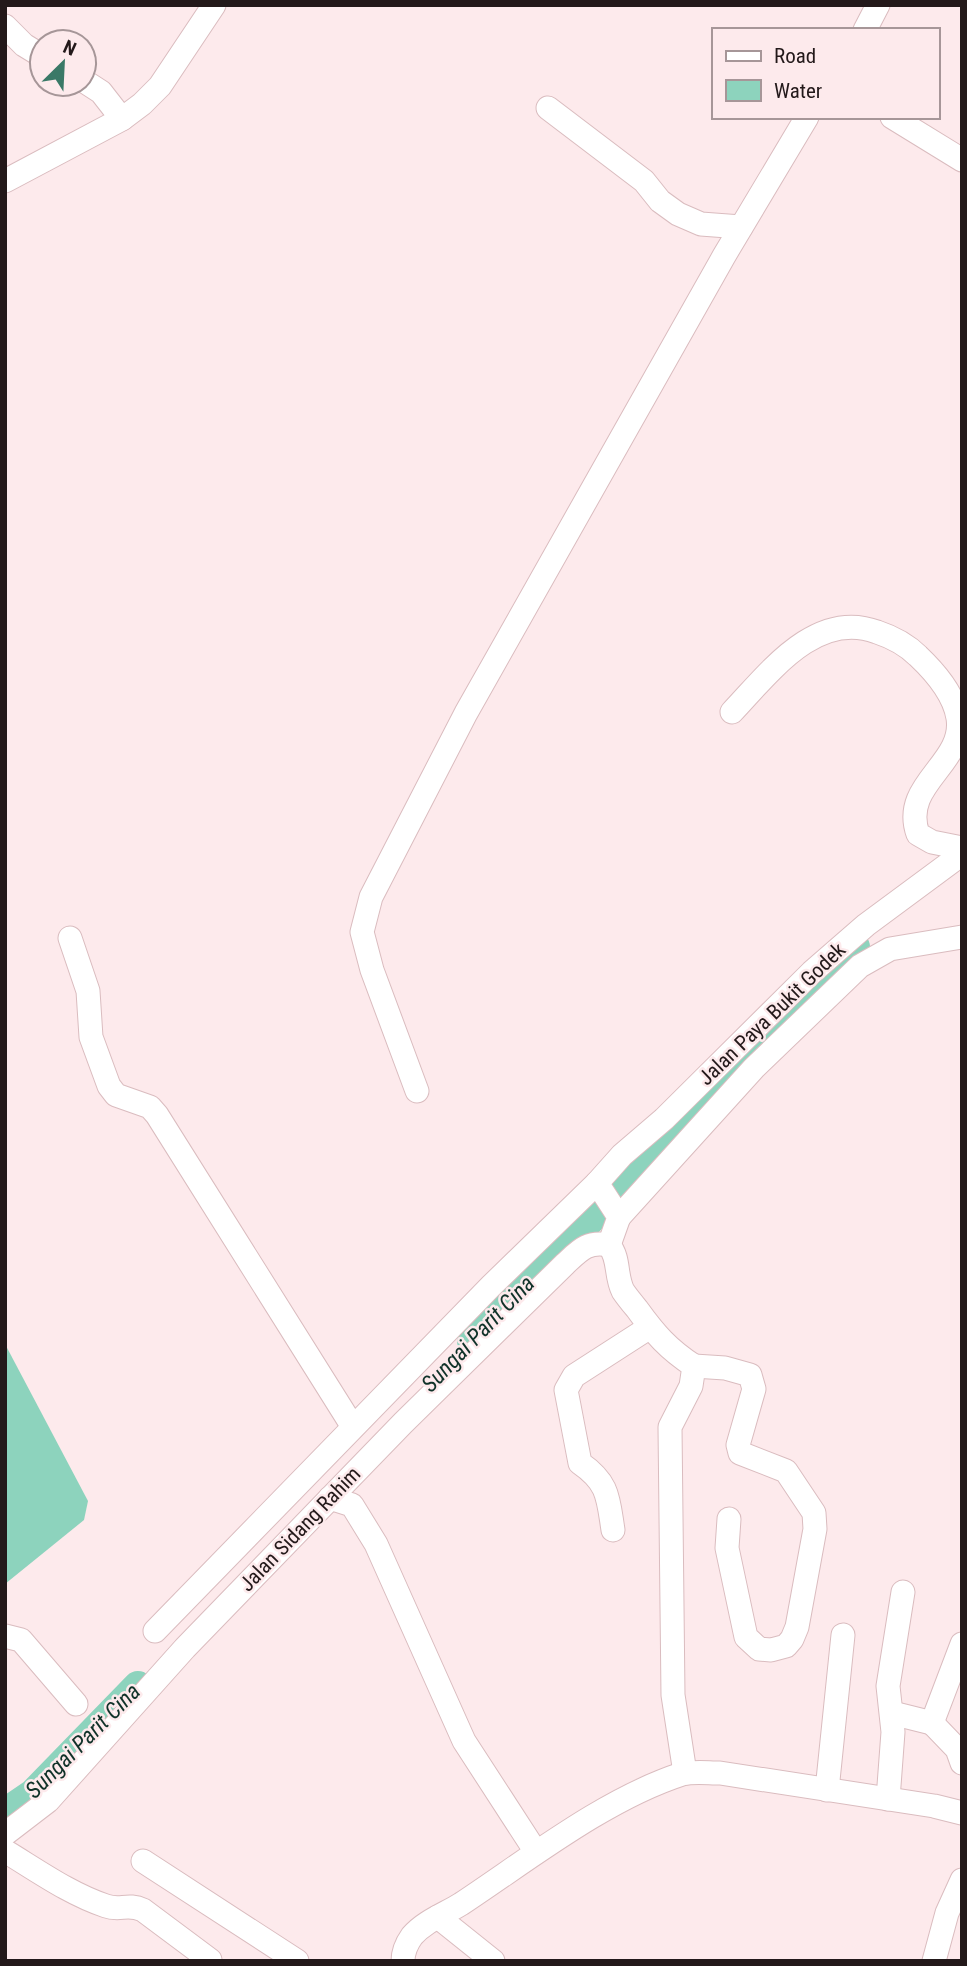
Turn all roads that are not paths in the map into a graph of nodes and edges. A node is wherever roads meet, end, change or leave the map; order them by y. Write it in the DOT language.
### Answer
graph roads {
  1 [pos="214,5"];
  2 [pos="878,5"];
  3 [pos="5,26"];
  4 [pos="866,28"];
  5 [pos="28,47"];
  6 [pos="98,90"];
  7 [pos="548,108"];
  8 [pos="122,119"];
  9 [pos="806,119"];
  10 [pos="895,119"];
  11 [pos="962,160"];
  12 [pos="5,181"];
  13 [pos="741,227"];
  14 [pos="732,712"];
  15 [pos="962,848"];
  16 [pos="962,854"];
  17 [pos="962,937"];
  18 [pos="70,938"];
  19 [pos="417,1091"];
  20 [pos="598,1185"];
  21 [pos="614,1229"];
  22 [pos="650,1327"];
  23 [pos="694,1366"];
  24 [pos="354,1427"];
  25 [pos="330,1498"];
  26 [pos="729,1519"];
  27 [pos="612,1530"];
  28 [pos="903,1592"];
  29 [pos="155,1631"];
  30 [pos="843,1635"];
  31 [pos="5,1636"];
  32 [pos="962,1644"];
  33 [pos="76,1704"];
  34 [pos="892,1713"];
  35 [pos="932,1723"];
  36 [pos="962,1763"];
  37 [pos="685,1773"];
  38 [pos="827,1790"];
  39 [pos="888,1799"];
  40 [pos="962,1813"];
  41 [pos="5,1834"];
  42 [pos="5,1851"];
  43 [pos="536,1852"];
  44 [pos="143,1861"];
  45 [pos="962,1880"];
  46 [pos="955,1914"];
  47 [pos="438,1917"];
  48 [pos="485,1958"];
  49 [pos="210,1960"];
  50 [pos="297,1961"];
  51 [pos="403,1961"];
  52 [pos="934,1961"];
  1 -- 8 [label="street"];
  2 -- 4 [label="street"];
  3 -- 5 [label="street"];
  6 -- 8 [label="street"];
  7 -- 13 [label="street"];
  8 -- 12 [label="street"];
  9 -- 13 [label="street"];
  10 -- 11 [label="street"];
  13 -- 19 [label="street"];
  14 -- 15 [label="street"];
  16 -- 20 [label="street, Jalan Paya Bukit Godek"];
  17 -- 21 [label="street"];
  18 -- 24 [label="street"];
  20 -- 21 [label="street"];
  20 -- 24 [label="street, Jalan Paya Bukit Godek"];
  21 -- 22 [label="street"];
  21 -- 25 [label="street, Jalan Sidang Rahim"];
  22 -- 23 [label="street"];
  22 -- 27 [label="street"];
  23 -- 26 [label="street"];
  23 -- 37 [label="street"];
  24 -- 29 [label="street, Jalan Paya Bukit Godek"];
  25 -- 41 [label="street, Jalan Sidang Rahim"];
  25 -- 43 [label="street"];
  28 -- 34 [label="street"];
  30 -- 38 [label="street"];
  31 -- 33 [label="street"];
  32 -- 35 [label="street"];
  34 -- 35 [label="street"];
  34 -- 39 [label="street"];
  35 -- 36 [label="street"];
  37 -- 38 [label="street"];
  37 -- 43 [label="street"];
  38 -- 39 [label="street"];
  39 -- 40 [label="street"];
  42 -- 49 [label="street"];
  43 -- 47 [label="street"];
  44 -- 50 [label="street"];
  45 -- 46 [label="street"];
  46 -- 52 [label="street"];
  47 -- 48 [label="street"];
  47 -- 51 [label="street"];
}
